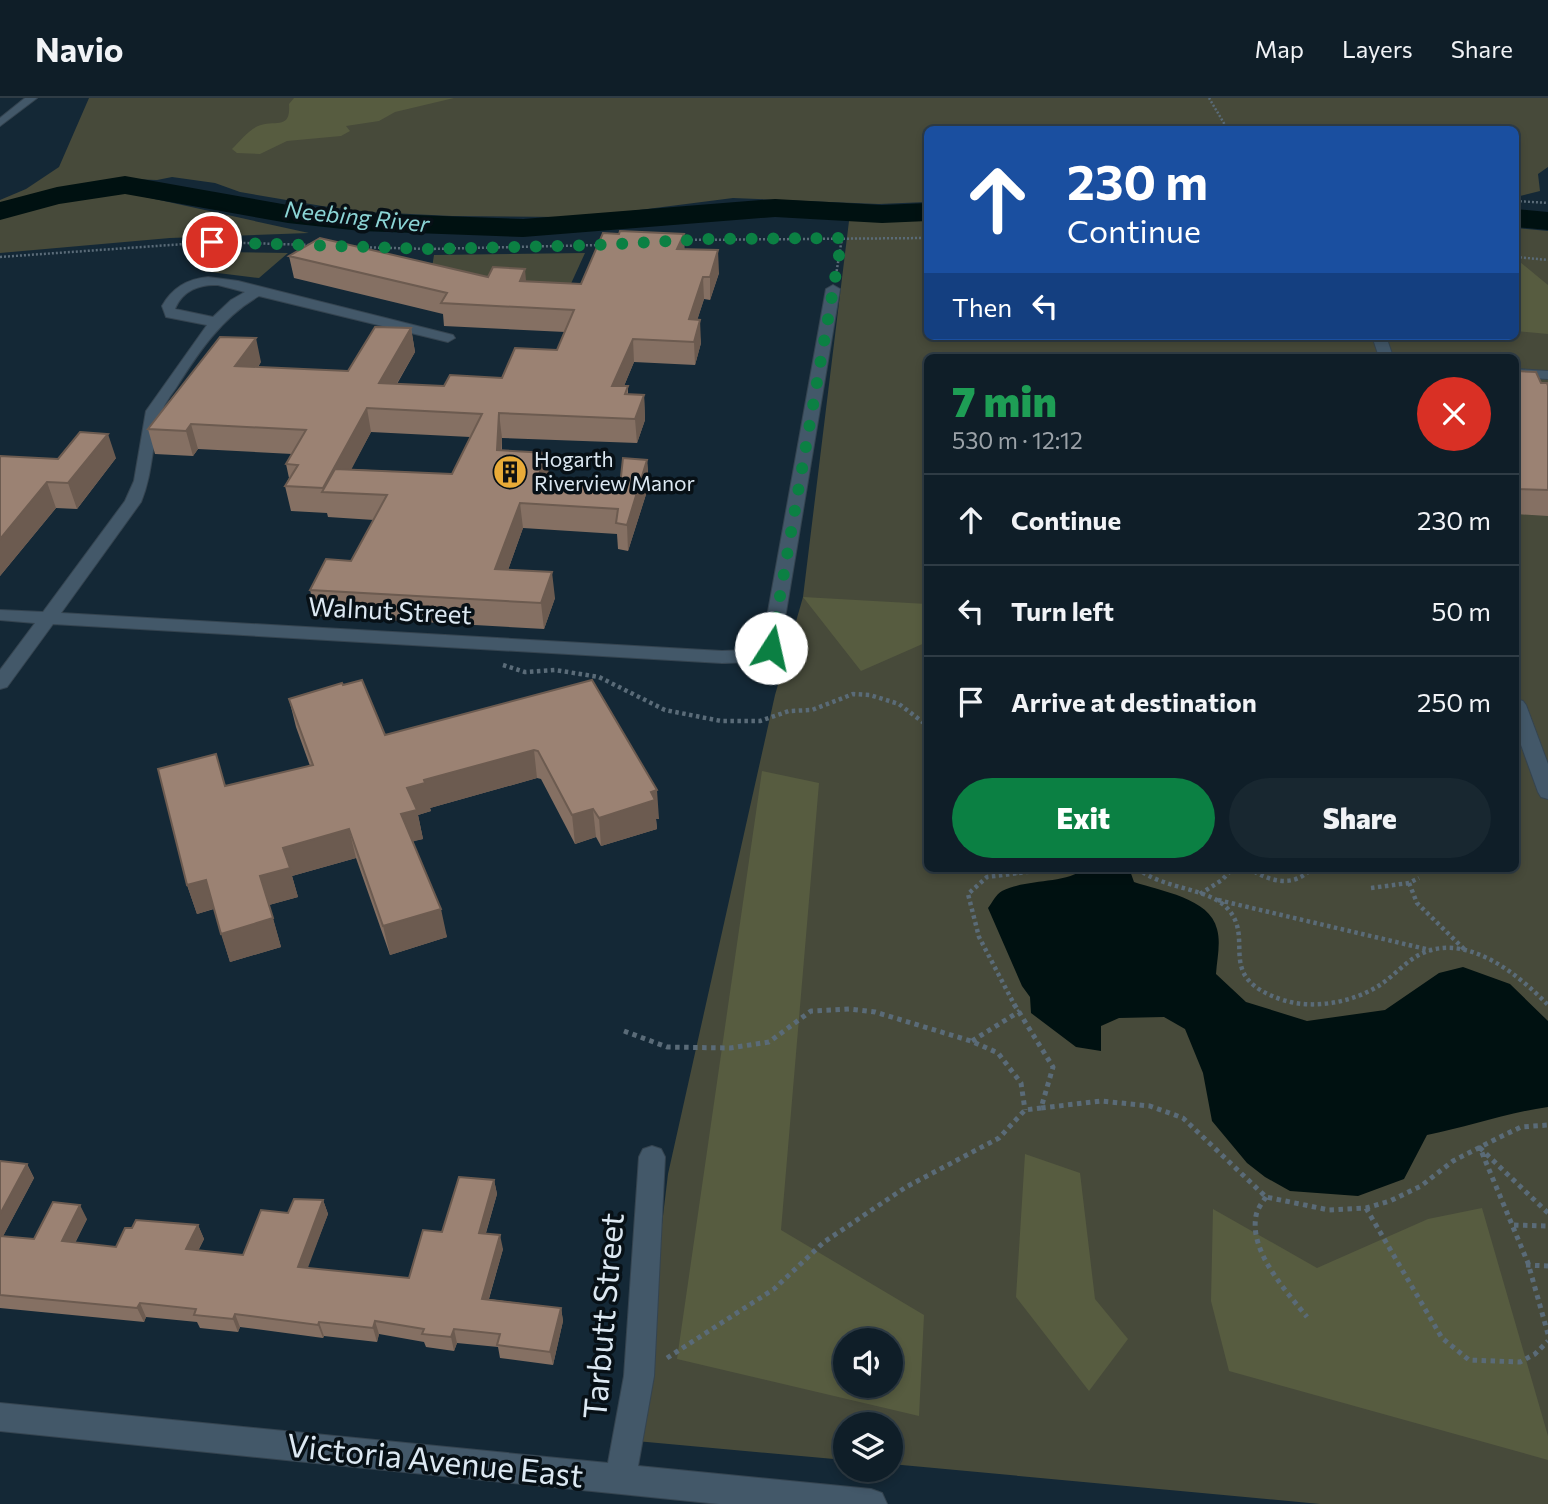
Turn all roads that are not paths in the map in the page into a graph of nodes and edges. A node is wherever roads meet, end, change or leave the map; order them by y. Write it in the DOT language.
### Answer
graph roads {
  1 [pos="32,98"];
  2 [pos="0,123"];
  3 [pos="833,289"];
  4 [pos="257,291"];
  5 [pos="216,322"];
  6 [pos="448,338"];
  7 [pos="1519,373"];
  8 [pos="1548,375"];
  9 [pos="0,615"];
  10 [pos="46,618"];
  11 [pos="0,683"];
  12 [pos="1519,713"];
  13 [pos="1548,792"];
  14 [pos="652,1157"];
  15 [pos="0,1417"];
  16 [pos="620,1480"];
  17 [pos="871,1504"];
  1 -- 2 [label="street"];
  3 -- 10 [label="street, Walnut Street"];
  4 -- 5 [label="street"];
  4 -- 5 [label="street"];
  4 -- 6 [label="street"];
  5 -- 10 [label="street"];
  7 -- 8 [label="street"];
  9 -- 10 [label="street, Walnut Street"];
  10 -- 11 [label="street"];
  12 -- 13 [label="street"];
  14 -- 16 [label="street, Tarbutt Street"];
  15 -- 16 [label="street, Victoria Avenue East"];
  16 -- 17 [label="street, Victoria Avenue East"];
}
